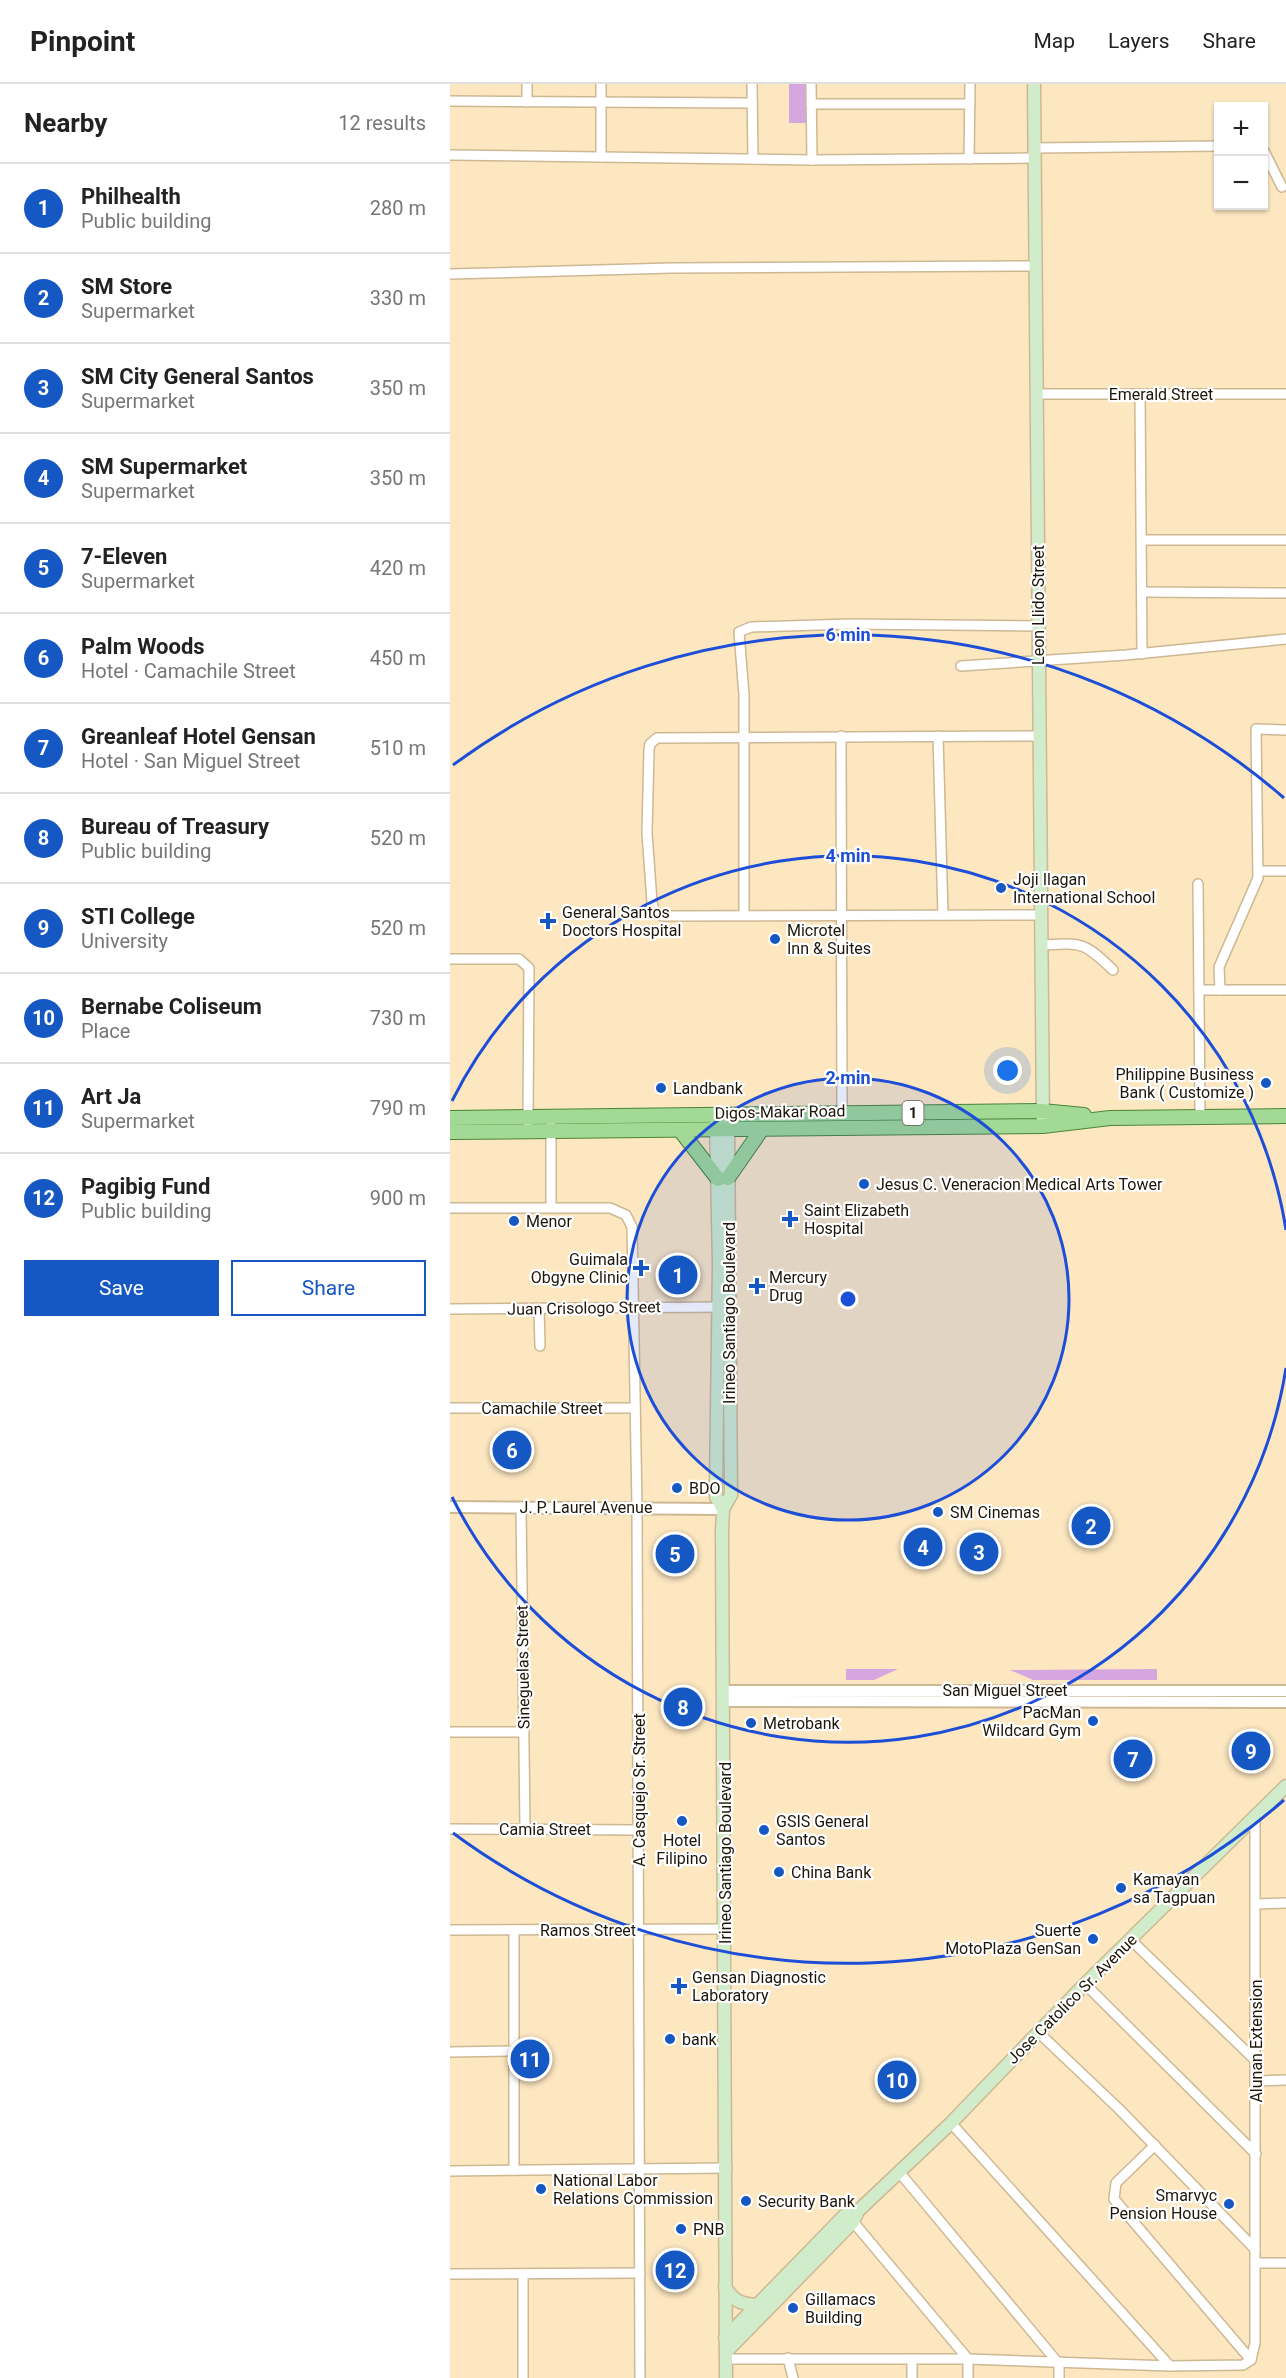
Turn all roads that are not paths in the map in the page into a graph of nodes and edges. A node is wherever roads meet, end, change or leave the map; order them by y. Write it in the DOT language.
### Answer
graph roads {
  1 [pos="527,84"];
  2 [pos="601,84"];
  3 [pos="752,84"];
  4 [pos="811,84"];
  5 [pos="970,84"];
  6 [pos="1034,84"];
  7 [pos="450,101"];
  8 [pos="526,102"];
  9 [pos="601,103"];
  10 [pos="752,103"];
  11 [pos="811,104"];
  12 [pos="970,104"];
  13 [pos="1214,146"];
  14 [pos="1034,153"];
  15 [pos="450,155"];
  16 [pos="1266,156"];
  17 [pos="601,157"];
  18 [pos="753,159"];
  19 [pos="969,159"];
  20 [pos="812,160"];
  21 [pos="1282,187"];
  22 [pos="1034,266"];
  23 [pos="450,274"];
  24 [pos="1286,393"];
  25 [pos="1036,394"];
  26 [pos="1140,394"];
  27 [pos="1143,540"];
  28 [pos="1286,540"];
  29 [pos="1143,592"];
  30 [pos="1286,592"];
  31 [pos="1038,626"];
  32 [pos="1286,639"];
  33 [pos="1142,654"];
  34 [pos="1038,661"];
  35 [pos="961,666"];
  36 [pos="1286,730"];
  37 [pos="841,736"];
  38 [pos="938,736"];
  39 [pos="1039,736"];
  40 [pos="744,737"];
  41 [pos="1258,871"];
  42 [pos="1286,871"];
  43 [pos="1198,884"];
  44 [pos="840,914"];
  45 [pos="744,915"];
  46 [pos="944,915"];
  47 [pos="1042,915"];
  48 [pos="1041,945"];
  49 [pos="450,959"];
  50 [pos="1199,967"];
  51 [pos="1220,967"];
  52 [pos="1113,970"];
  53 [pos="1199,990"];
  54 [pos="1220,990"];
  55 [pos="1286,990"];
  56 [pos="1042,1111"];
  57 [pos="842,1114"];
  58 [pos="722,1115"];
  59 [pos="1286,1116"];
  60 [pos="1200,1117"];
  61 [pos="450,1118"];
  62 [pos="1110,1118"];
  63 [pos="528,1124"];
  64 [pos="551,1124"];
  65 [pos="1043,1126"];
  66 [pos="762,1129"];
  67 [pos="680,1130"];
  68 [pos="722,1130"];
  69 [pos="450,1132"];
  70 [pos="723,1179"];
  71 [pos="551,1207"];
  72 [pos="450,1209"];
  73 [pos="723,1307"];
  74 [pos="633,1308"];
  75 [pos="450,1309"];
  76 [pos="539,1309"];
  77 [pos="540,1346"];
  78 [pos="450,1408"];
  79 [pos="635,1408"];
  80 [pos="637,1506"];
  81 [pos="450,1507"];
  82 [pos="520,1507"];
  83 [pos="723,1509"];
  84 [pos="1286,1691"];
  85 [pos="725,1696"];
  86 [pos="1286,1702"];
  87 [pos="450,1732"];
  88 [pos="524,1732"];
  89 [pos="1286,1786"];
  90 [pos="1255,1818"];
  91 [pos="525,1828"];
  92 [pos="450,1829"];
  93 [pos="639,1830"];
  94 [pos="1286,1903"];
  95 [pos="1256,1904"];
  96 [pos="639,1929"];
  97 [pos="726,1929"];
  98 [pos="450,1930"];
  99 [pos="513,1930"];
  100 [pos="1131,1940"];
  101 [pos="1085,1984"];
  102 [pos="1038,2032"];
  103 [pos="514,2051"];
  104 [pos="450,2052"];
  105 [pos="1256,2061"];
  106 [pos="1286,2080"];
  107 [pos="1256,2081"];
  108 [pos="951,2123"];
  109 [pos="1155,2145"];
  110 [pos="1256,2154"];
  111 [pos="727,2168"];
  112 [pos="640,2169"];
  113 [pos="514,2170"];
  114 [pos="450,2171"];
  115 [pos="900,2173"];
  116 [pos="852,2216"];
  117 [pos="1255,2248"];
  118 [pos="1255,2263"];
  119 [pos="1286,2263"];
  120 [pos="640,2273"];
  121 [pos="450,2274"];
  122 [pos="523,2274"];
  123 [pos="725,2287"];
  124 [pos="757,2305"];
  125 [pos="725,2338"];
  126 [pos="726,2356"];
  127 [pos="788,2358"];
  128 [pos="912,2359"];
  129 [pos="968,2359"];
  130 [pos="1251,2360"];
  131 [pos="1059,2364"];
  132 [pos="1170,2366"];
  133 [pos="523,2378"];
  134 [pos="640,2378"];
  135 [pos="726,2378"];
  136 [pos="793,2378"];
  137 [pos="912,2378"];
  138 [pos="968,2378"];
  139 [pos="1059,2378"];
  1 -- 8 [label="street"];
  2 -- 9 [label="street"];
  3 -- 10 [label="street"];
  4 -- 11 [label="street"];
  5 -- 12 [label="street"];
  6 -- 14 [label="main road, Leon Llido Street"];
  7 -- 8 [label="street"];
  8 -- 9 [label="street"];
  9 -- 10 [label="street"];
  9 -- 17 [label="street"];
  10 -- 18 [label="street"];
  11 -- 12 [label="street"];
  11 -- 20 [label="street"];
  12 -- 19 [label="street"];
  13 -- 14 [label="street"];
  14 -- 19 [label="street"];
  14 -- 22 [label="main road, Leon Llido Street"];
  15 -- 17 [label="street"];
  16 -- 21 [label="street"];
  17 -- 18 [label="street"];
  18 -- 20 [label="street"];
  19 -- 20 [label="street"];
  22 -- 23 [label="street"];
  22 -- 25 [label="main road, Leon Llido Street"];
  24 -- 26 [label="street, Emerald Street"];
  25 -- 26 [label="street, Emerald Street"];
  25 -- 31 [label="main road, Leon Llido Street"];
  26 -- 27 [label="street"];
  27 -- 28 [label="street"];
  27 -- 29 [label="street"];
  29 -- 30 [label="street"];
  29 -- 33 [label="street"];
  31 -- 34 [label="main road, Leon Llido Street"];
  31 -- 40 [label="street"];
  32 -- 33 [label="street"];
  33 -- 34 [label="street"];
  34 -- 35 [label="street"];
  34 -- 39 [label="main road, Leon Llido Street"];
  36 -- 41 [label="street"];
  37 -- 38 [label="street"];
  37 -- 40 [label="street"];
  37 -- 44 [label="street"];
  38 -- 39 [label="street"];
  38 -- 46 [label="street"];
  39 -- 47 [label="main road, Leon Llido Street"];
  40 -- 45 [label="street"];
  40 -- 45 [label="street"];
  41 -- 42 [label="street"];
  41 -- 51 [label="street"];
  43 -- 50 [label="street"];
  44 -- 45 [label="street"];
  44 -- 46 [label="street"];
  44 -- 57 [label="street"];
  46 -- 47 [label="street"];
  47 -- 48 [label="main road, Leon Llido Street"];
  48 -- 52 [label="street"];
  48 -- 56 [label="main road, Leon Llido Street"];
  49 -- 63 [label="street"];
  50 -- 51 [label="street"];
  50 -- 53 [label="street"];
  51 -- 54 [label="street"];
  53 -- 54 [label="street"];
  53 -- 60 [label="street"];
  54 -- 55 [label="street"];
  56 -- 57 [label="main road, Digos-Makar Road / 1"];
  56 -- 62 [label="main road, Digos-Makar Road / 1"];
  56 -- 65 [label="main road, Leon Llido Street"];
  57 -- 58 [label="main road, Digos-Makar Road / 1"];
  58 -- 64 [label="main road, Digos-Makar Road / 1"];
  58 -- 68 [label="main road, Irineo Santiago Boulevard"];
  59 -- 60 [label="main road, Digos-Makar Road / 1"];
  60 -- 62 [label="main road, Digos-Makar Road / 1"];
  61 -- 63 [label="main road, Digos-Makar Road / 1"];
  62 -- 65 [label="main road, Digos-Makar Road / 1"];
  63 -- 64 [label="main road, Digos-Makar Road / 1"];
  63 -- 69 [label="main road, Digos-Makar Road / 1"];
  64 -- 67 [label="main road, Digos-Makar Road / 1"];
  64 -- 71 [label="street"];
  65 -- 66 [label="main road, Digos-Makar Road / 1"];
  66 -- 68 [label="main road, Digos-Makar Road / 1"];
  66 -- 70 [label="main road"];
  67 -- 68 [label="main road, Digos-Makar Road / 1"];
  67 -- 70 [label="main road"];
  68 -- 70 [label="main road, Irineo Santiago Boulevard"];
  70 -- 73 [label="main road, Irineo Santiago Boulevard"];
  71 -- 72 [label="street"];
  71 -- 74 [label="street, A. Casquejo Sr. Street"];
  73 -- 74 [label="street, Juan Crisologo Street"];
  73 -- 83 [label="main road, Irineo Santiago Boulevard"];
  74 -- 76 [label="street, Juan Crisologo Street"];
  74 -- 79 [label="street, A. Casquejo Sr. Street"];
  75 -- 76 [label="street, Juan Crisologo Street"];
  76 -- 77 [label="street"];
  78 -- 79 [label="street, Camachile Street"];
  79 -- 80 [label="street, A. Casquejo Sr. Street"];
  80 -- 82 [label="street, J. P. Laurel Avenue"];
  80 -- 83 [label="street, J. P. Laurel Avenue"];
  80 -- 93 [label="street, A. Casquejo Sr. Street"];
  81 -- 82 [label="street, J. P. Laurel Avenue"];
  82 -- 88 [label="street, Sineguelas Street"];
  83 -- 85 [label="main road, Irineo Santiago Boulevard"];
  84 -- 85 [label="street, San Miguel Street"];
  85 -- 86 [label="street, San Miguel Street"];
  85 -- 97 [label="main road, Irineo Santiago Boulevard"];
  87 -- 88 [label="street"];
  88 -- 91 [label="street, Sineguelas Street"];
  89 -- 90 [label="main road, Jose Catolico Sr. Avenue"];
  90 -- 95 [label="street, Alunan Extension"];
  90 -- 100 [label="main road, Jose Catolico Sr. Avenue"];
  91 -- 92 [label="street, Camia Street"];
  91 -- 93 [label="street, Camia Street"];
  93 -- 96 [label="street, A. Casquejo Sr. Street"];
  94 -- 95 [label="street"];
  95 -- 105 [label="street, Alunan Extension"];
  96 -- 97 [label="street, Ramos Street"];
  96 -- 99 [label="street, Ramos Street"];
  96 -- 112 [label="street, A. Casquejo Sr. Street"];
  97 -- 111 [label="main road, Irineo Santiago Boulevard"];
  98 -- 99 [label="street, Ramos Street"];
  99 -- 103 [label="street"];
  100 -- 101 [label="main road, Jose Catolico Sr. Avenue"];
  100 -- 105 [label="street"];
  101 -- 102 [label="main road, Jose Catolico Sr. Avenue"];
  101 -- 110 [label="street"];
  102 -- 108 [label="main road, Jose Catolico Sr. Avenue"];
  102 -- 109 [label="street"];
  103 -- 104 [label="street"];
  103 -- 113 [label="street"];
  105 -- 107 [label="street, Alunan Extension"];
  106 -- 107 [label="street"];
  107 -- 110 [label="street, Alunan Extension"];
  108 -- 115 [label="main road, Jose Catolico Sr. Avenue"];
  108 -- 132 [label="street"];
  109 -- 117 [label="street"];
  109 -- 130 [label="street"];
  110 -- 117 [label="street, Alunan Extension"];
  111 -- 112 [label="street"];
  111 -- 123 [label="main road, Irineo Santiago Boulevard"];
  112 -- 113 [label="street"];
  112 -- 120 [label="street, A. Casquejo Sr. Street"];
  113 -- 114 [label="street"];
  115 -- 116 [label="main road, Jose Catolico Sr. Avenue"];
  115 -- 131 [label="street"];
  116 -- 124 [label="main road, Jose Catolico Sr. Avenue"];
  116 -- 126 [label="main road, Jose Catolico Sr. Avenue"];
  116 -- 129 [label="street"];
  117 -- 118 [label="street, Alunan Extension"];
  118 -- 119 [label="street"];
  118 -- 130 [label="street, Alunan Extension"];
  120 -- 122 [label="street"];
  120 -- 134 [label="street, A. Casquejo Sr. Street"];
  121 -- 122 [label="street"];
  122 -- 133 [label="street"];
  123 -- 124 [label="main road"];
  123 -- 125 [label="main road, Irineo Santiago Boulevard"];
  124 -- 125 [label="main road, Jose Catolico Sr. Avenue"];
  125 -- 126 [label="main road, Irineo Santiago Boulevard"];
  126 -- 127 [label="street"];
  126 -- 135 [label="main road, Irineo Santiago Boulevard"];
  127 -- 128 [label="street"];
  127 -- 136 [label="street"];
  128 -- 129 [label="street"];
  128 -- 137 [label="street"];
  129 -- 131 [label="street"];
  129 -- 138 [label="street"];
  130 -- 132 [label="street"];
  131 -- 132 [label="street"];
  131 -- 139 [label="street"];
}
